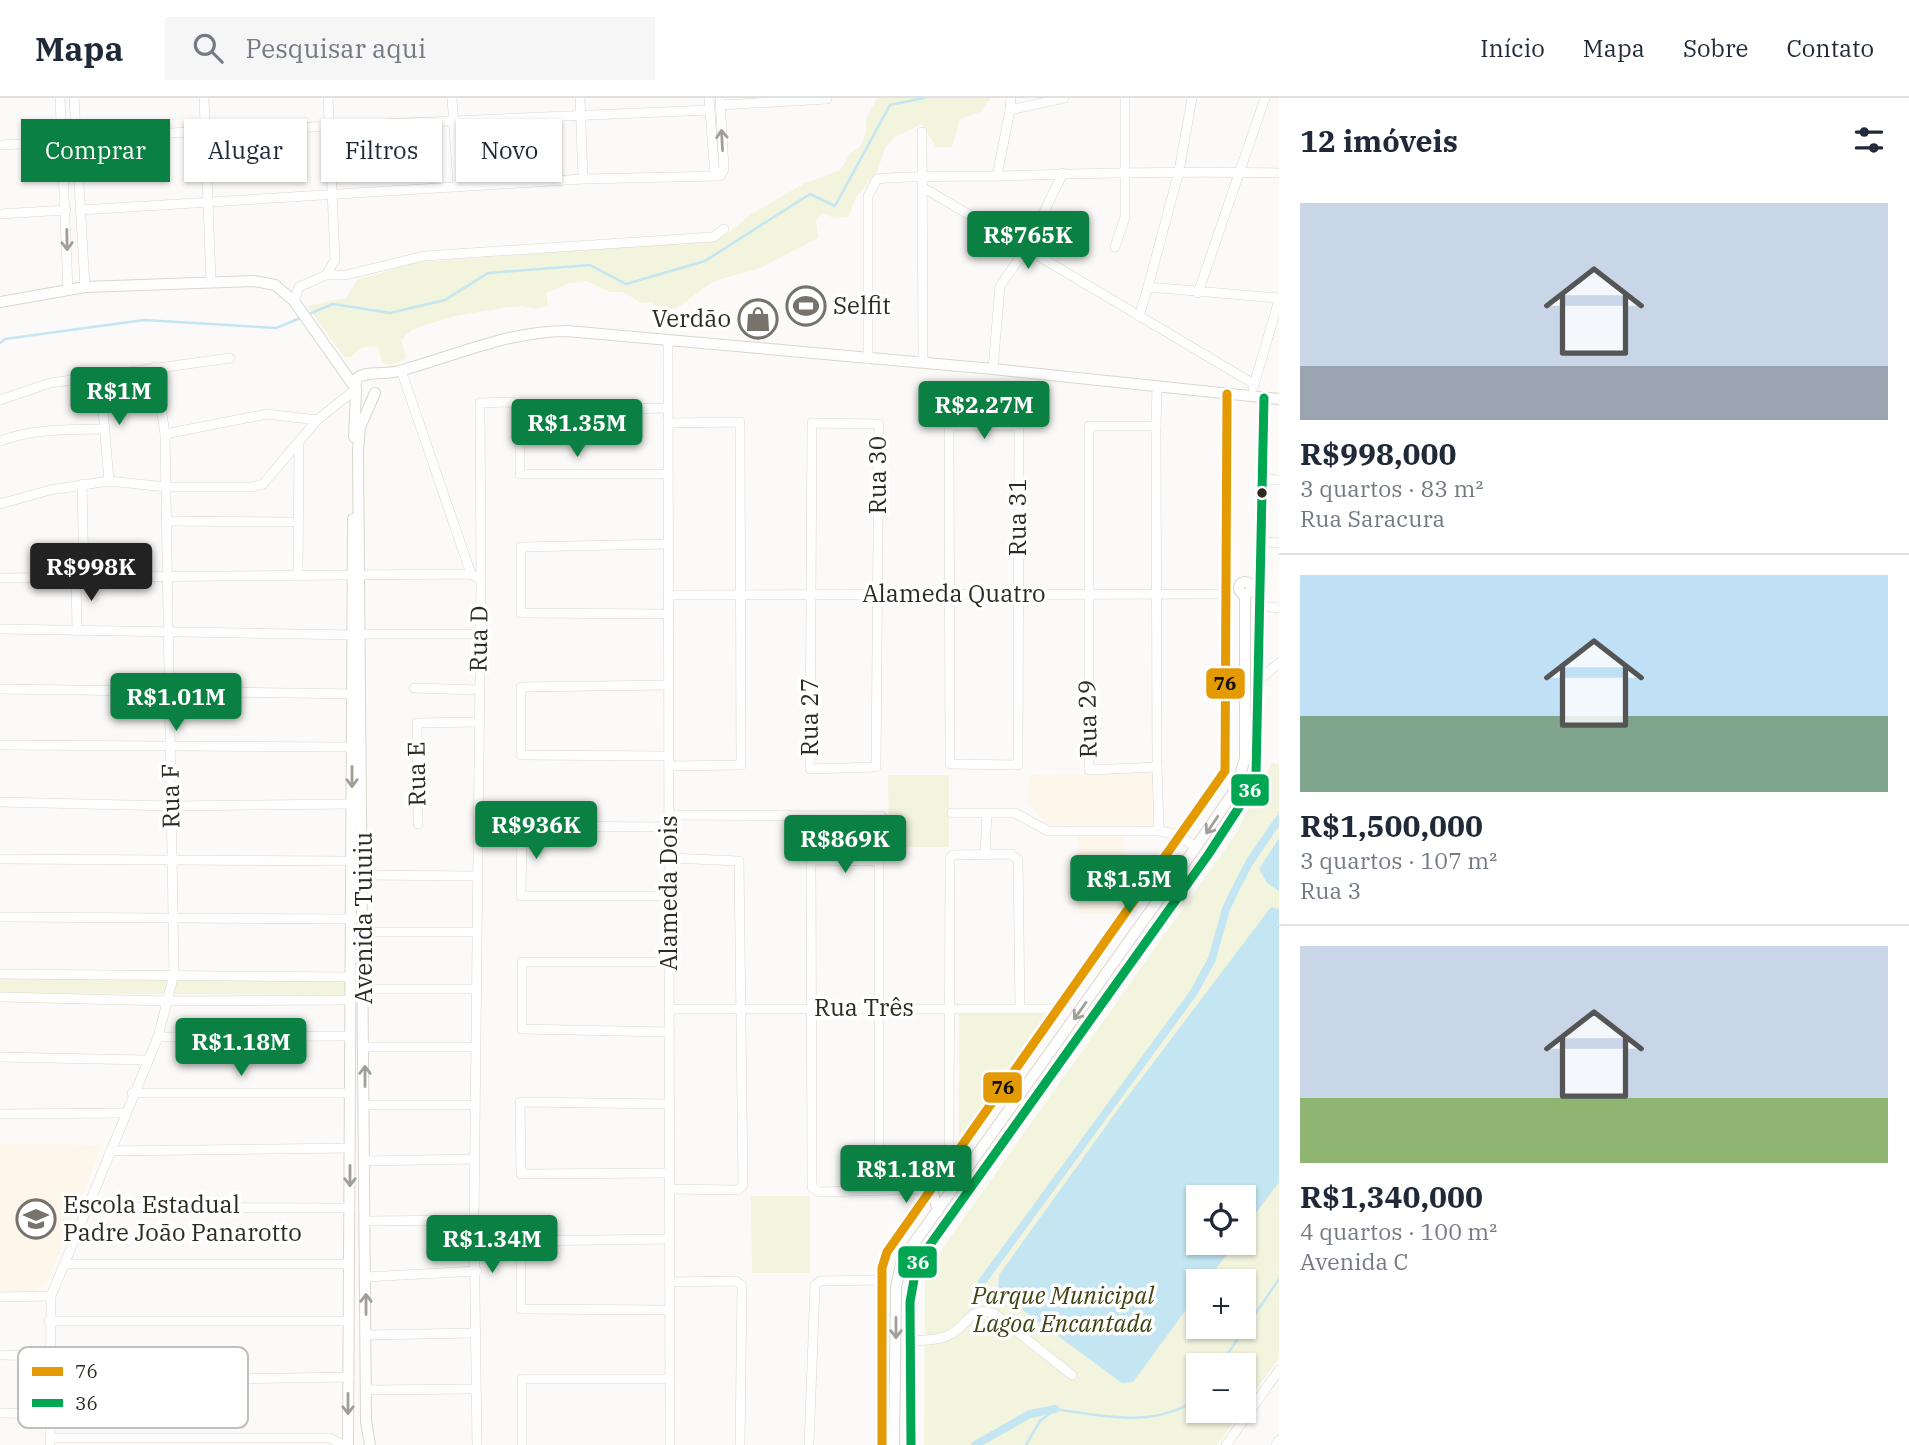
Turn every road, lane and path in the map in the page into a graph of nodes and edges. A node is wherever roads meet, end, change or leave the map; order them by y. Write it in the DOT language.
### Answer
graph roads {
  1 [pos="60,98"];
  2 [pos="74,98"];
  3 [pos="204,98"];
  4 [pos="328,98"];
  5 [pos="452,98"];
  6 [pos="580,98"];
  7 [pos="709,98"];
  8 [pos="1011,98"];
  9 [pos="1064,98"];
  10 [pos="1125,98"];
  11 [pos="1192,98"];
  12 [pos="1265,98"];
  13 [pos="827,99"];
  14 [pos="720,102"];
  15 [pos="710,110"];
  16 [pos="1010,110"];
  17 [pos="580,115"];
  18 [pos="61,119"];
  19 [pos="75,119"];
  20 [pos="206,119"];
  21 [pos="329,119"];
  22 [pos="452,120"];
  23 [pos="442,121"];
  24 [pos="922,132"];
  25 [pos="21,144"];
  26 [pos="0,145"];
  27 [pos="1126,170"];
  28 [pos="1179,171"];
  29 [pos="1240,172"];
  30 [pos="1063,173"];
  31 [pos="1279,173"];
  32 [pos="924,174"];
  33 [pos="715,176"];
  34 [pos="996,176"];
  35 [pos="583,179"];
  36 [pos="65,182"];
  37 [pos="79,182"];
  38 [pos="208,182"];
  39 [pos="333,182"];
  40 [pos="458,187"];
  41 [pos="924,188"];
  42 [pos="334,194"];
  43 [pos="208,200"];
  44 [pos="66,210"];
  45 [pos="81,210"];
  46 [pos="0,214"];
  47 [pos="724,229"];
  48 [pos="1115,247"];
  49 [pos="1026,249"];
  50 [pos="326,275"];
  51 [pos="211,282"];
  52 [pos="85,287"];
  53 [pos="1148,287"];
  54 [pos="68,290"];
  55 [pos="1198,293"];
  56 [pos="1279,299"];
  57 [pos="0,302"];
  58 [pos="296,304"];
  59 [pos="1139,316"];
  60 [pos="668,341"];
  61 [pos="230,358"];
  62 [pos="335,358"];
  63 [pos="868,359"];
  64 [pos="923,363"];
  65 [pos="155,367"];
  66 [pos="993,369"];
  67 [pos="398,371"];
  68 [pos="366,374"];
  69 [pos="100,375"];
  70 [pos="1254,384"];
  71 [pos="1157,386"];
  72 [pos="356,389"];
  73 [pos="375,391"];
  74 [pos="1227,394"];
  75 [pos="1251,397"];
  76 [pos="1264,398"];
  77 [pos="1279,399"];
  78 [pos="0,400"];
  79 [pos="668,408"];
  80 [pos="520,411"];
  81 [pos="317,420"];
  82 [pos="668,423"];
  83 [pos="1156,426"];
  84 [pos="105,429"];
  85 [pos="165,434"];
  86 [pos="0,441"];
  87 [pos="299,443"];
  88 [pos="668,474"];
  89 [pos="1261,479"];
  90 [pos="1279,480"];
  91 [pos="109,481"];
  92 [pos="82,484"];
  93 [pos="166,487"];
  94 [pos="0,504"];
  95 [pos="166,521"];
  96 [pos="298,522"];
  97 [pos="1261,542"];
  98 [pos="668,544"];
  99 [pos="1279,544"];
  100 [pos="471,574"];
  101 [pos="298,575"];
  102 [pos="358,575"];
  103 [pos="167,576"];
  104 [pos="0,578"];
  105 [pos="80,578"];
  106 [pos="481,580"];
  107 [pos="1249,591"];
  108 [pos="809,594"];
  109 [pos="878,594"];
  110 [pos="948,594"];
  111 [pos="1018,594"];
  112 [pos="1087,594"];
  113 [pos="1157,594"];
  114 [pos="1227,594"];
  115 [pos="668,595"];
  116 [pos="741,595"];
  117 [pos="1259,606"];
  118 [pos="1279,608"];
  119 [pos="669,614"];
  120 [pos="0,629"];
  121 [pos="77,630"];
  122 [pos="168,634"];
  123 [pos="479,634"];
  124 [pos="357,635"];
  125 [pos="1279,663"];
  126 [pos="1260,679"];
  127 [pos="669,685"];
  128 [pos="414,688"];
  129 [pos="0,689"];
  130 [pos="478,690"];
  131 [pos="169,692"];
  132 [pos="357,694"];
  133 [pos="479,722"];
  134 [pos="0,746"];
  135 [pos="352,747"];
  136 [pos="170,748"];
  137 [pos="669,761"];
  138 [pos="1157,767"];
  139 [pos="0,802"];
  140 [pos="352,804"];
  141 [pos="171,806"];
  142 [pos="952,813"];
  143 [pos="987,813"];
  144 [pos="669,815"];
  145 [pos="881,816"];
  146 [pos="418,824"];
  147 [pos="669,827"];
  148 [pos="1159,831"];
  149 [pos="1182,836"];
  150 [pos="357,845"];
  151 [pos="1196,847"];
  152 [pos="985,853"];
  153 [pos="1208,855"];
  154 [pos="669,858"];
  155 [pos="0,859"];
  156 [pos="172,860"];
  157 [pos="352,861"];
  158 [pos="363,875"];
  159 [pos="477,876"];
  160 [pos="669,896"];
  161 [pos="0,917"];
  162 [pos="173,917"];
  163 [pos="352,919"];
  164 [pos="363,932"];
  165 [pos="475,932"];
  166 [pos="669,962"];
  167 [pos="0,974"];
  168 [pos="174,974"];
  169 [pos="351,978"];
  170 [pos="364,989"];
  171 [pos="474,989"];
  172 [pos="0,997"];
  173 [pos="351,1000"];
  174 [pos="169,1001"];
  175 [pos="949,1007"];
  176 [pos="810,1008"];
  177 [pos="1020,1008"];
  178 [pos="669,1009"];
  179 [pos="740,1009"];
  180 [pos="1059,1009"];
  181 [pos="879,1010"];
  182 [pos="670,1032"];
  183 [pos="351,1036"];
  184 [pos="158,1037"];
  185 [pos="365,1046"];
  186 [pos="475,1047"];
  187 [pos="0,1057"];
  188 [pos="146,1060"];
  189 [pos="132,1093"];
  190 [pos="350,1093"];
  191 [pos="670,1104"];
  192 [pos="365,1105"];
  193 [pos="475,1105"];
  194 [pos="125,1113"];
  195 [pos="0,1114"];
  196 [pos="350,1131"];
  197 [pos="365,1132"];
  198 [pos="350,1148"];
  199 [pos="110,1151"];
  200 [pos="475,1159"];
  201 [pos="365,1161"];
  202 [pos="948,1165"];
  203 [pos="670,1173"];
  204 [pos="670,1189"];
  205 [pos="932,1189"];
  206 [pos="879,1191"];
  207 [pos="86,1207"];
  208 [pos="349,1208"];
  209 [pos="938,1211"];
  210 [pos="474,1220"];
  211 [pos="365,1221"];
  212 [pos="670,1239"];
  213 [pos="64,1264"];
  214 [pos="349,1264"];
  215 [pos="477,1271"];
  216 [pos="366,1277"];
  217 [pos="883,1280"];
  218 [pos="670,1282"];
  219 [pos="51,1296"];
  220 [pos="0,1297"];
  221 [pos="670,1310"];
  222 [pos="49,1321"];
  223 [pos="349,1321"];
  224 [pos="476,1333"];
  225 [pos="366,1335"];
  226 [pos="911,1341"];
  227 [pos="49,1347"];
  228 [pos="0,1355"];
  229 [pos="18,1355"];
  230 [pos="1279,1370"];
  231 [pos="1072,1375"];
  232 [pos="349,1377"];
  233 [pos="248,1379"];
  234 [pos="670,1379"];
  235 [pos="366,1390"];
  236 [pos="475,1390"];
  237 [pos="0,1413"];
  238 [pos="18,1413"];
  239 [pos="1279,1440"];
  240 [pos="50,1441"];
  241 [pos="348,1445"];
  242 [pos="365,1445"];
  243 [pos="370,1445"];
  244 [pos="477,1445"];
  245 [pos="522,1445"];
  246 [pos="670,1445"];
  247 [pos="740,1445"];
  248 [pos="809,1445"];
  249 [pos="882,1445"];
  250 [pos="894,1445"];
  251 [pos="911,1445"];
  252 [pos="1226,1445"];
  253 [pos="1276,1445"];
  1 -- 18 [label="street"];
  2 -- 19 [label="street"];
  3 -- 20 [label="street"];
  4 -- 21 [label="street"];
  5 -- 22 [label="street"];
  6 -- 17 [label="street"];
  7 -- 15 [label="street"];
  8 -- 16 [label="street"];
  9 -- 16 [label="street"];
  10 -- 27 [label="street"];
  11 -- 28 [label="street"];
  12 -- 29 [label="street"];
  13 -- 14 [label="street"];
  33 -- 14 [label="street, one-way"];
  15 -- 17 [label="street"];
  15 -- 33 [label="street"];
  16 -- 34 [label="street"];
  17 -- 22 [label="street"];
  17 -- 35 [label="street"];
  22 -- 23 [label="street"];
  22 -- 40 [label="street"];
  24 -- 32 [label="street"];
  25 -- 26 [label="street"];
  27 -- 28 [label="street"];
  27 -- 30 [label="street"];
  27 -- 48 [label="street"];
  28 -- 29 [label="street"];
  28 -- 53 [label="street"];
  29 -- 31 [label="street"];
  29 -- 55 [label="street"];
  30 -- 34 [label="street"];
  30 -- 49 [label="street"];
  32 -- 34 [label="street"];
  32 -- 41 [label="street"];
  32 -- 63 [label="street"];
  33 -- 35 [label="street"];
  35 -- 40 [label="street"];
  36 -- 44 [label="street"];
  37 -- 45 [label="street"];
  38 -- 43 [label="street"];
  39 -- 42 [label="street"];
  40 -- 42 [label="street"];
  41 -- 49 [label="street"];
  41 -- 64 [label="street"];
  42 -- 43 [label="street"];
  42 -- 50 [label="street"];
  43 -- 45 [label="street"];
  43 -- 51 [label="street"];
  44 -- 46 [label="street"];
  44 -- 54 [label="street, one-way"];
  45 -- 52 [label="street"];
  47 -- 50 [label="street"];
  49 -- 59 [label="street"];
  49 -- 66 [label="street"];
  50 -- 58 [label="street"];
  51 -- 52 [label="main road"];
  51 -- 58 [label="main road"];
  52 -- 54 [label="main road"];
  53 -- 55 [label="street"];
  53 -- 59 [label="street"];
  54 -- 57 [label="main road"];
  55 -- 56 [label="street"];
  56 -- 70 [label="street"];
  58 -- 62 [label="main road"];
  59 -- 70 [label="street"];
  60 -- 63 [label="main road"];
  60 -- 67 [label="main road"];
  60 -- 79 [label="street, Alameda Dois"];
  61 -- 65 [label="street"];
  62 -- 68 [label="main road"];
  62 -- 72 [label="main road"];
  63 -- 64 [label="main road"];
  64 -- 66 [label="main road"];
  65 -- 69 [label="street"];
  65 -- 85 [label="street, Rua F"];
  66 -- 71 [label="main road"];
  67 -- 68 [label="main road"];
  67 -- 73 [label="main road"];
  67 -- 100 [label="street"];
  68 -- 72 [label="main road"];
  68 -- 73 [label="main road"];
  69 -- 78 [label="street"];
  69 -- 84 [label="street"];
  70 -- 75 [label="street"];
  71 -- 74 [label="main road"];
  71 -- 83 [label="street"];
  72 -- 73 [label="main road"];
  72 -- 81 [label="street"];
  72 -- 102 [label="main road, Avenida Tuiuiu"];
  73 -- 102 [label="main road, Avenida Tuiuiu"];
  74 -- 75 [label="main road"];
  74 -- 114 [label="main road"];
  75 -- 76 [label="main road"];
  76 -- 77 [label="main road"];
  76 -- 89 [label="main road"];
  79 -- 80 [label="street"];
  79 -- 82 [label="street, Alameda Dois"];
  80 -- 88 [label="street"];
  80 -- 106 [label="street, Rua D"];
  81 -- 85 [label="street"];
  81 -- 87 [label="street"];
  82 -- 88 [label="street, Alameda Dois"];
  82 -- 116 [label="street"];
  83 -- 112 [label="street"];
  83 -- 113 [label="street"];
  84 -- 86 [label="street"];
  84 -- 91 [label="street"];
  85 -- 93 [label="street, Rua F"];
  87 -- 93 [label="street"];
  87 -- 96 [label="street"];
  88 -- 98 [label="street, Alameda Dois"];
  89 -- 90 [label="street"];
  89 -- 97 [label="main road"];
  91 -- 92 [label="street"];
  91 -- 93 [label="street"];
  92 -- 94 [label="street"];
  92 -- 105 [label="street"];
  93 -- 95 [label="street, Rua F"];
  95 -- 96 [label="street"];
  95 -- 103 [label="street, Rua F"];
  96 -- 101 [label="street"];
  97 -- 99 [label="street"];
  97 -- 107 [label="main road"];
  98 -- 115 [label="street, Alameda Dois"];
  98 -- 119 [label="street"];
  100 -- 102 [label="street"];
  100 -- 106 [label="street"];
  101 -- 102 [label="street"];
  101 -- 103 [label="street"];
  102 -- 124 [label="main road, Avenida Tuiuiu"];
  103 -- 105 [label="street"];
  103 -- 122 [label="street, Rua F"];
  104 -- 105 [label="street"];
  105 -- 121 [label="street"];
  106 -- 123 [label="street, Rua D"];
  107 -- 114 [label="main road, Alameda Quatro"];
  107 -- 117 [label="main road"];
  107 -- 151 [label="main road, one-way"];
  108 -- 109 [label="street, Alameda Quatro"];
  108 -- 109 [label="street, Rua 30"];
  108 -- 109 [label="street, Rua 27"];
  108 -- 116 [label="street, Alameda Quatro"];
  109 -- 110 [label="street, Alameda Quatro"];
  110 -- 111 [label="street, Alameda Quatro"];
  110 -- 111 [label="street, Rua 31"];
  110 -- 111 [label="street"];
  111 -- 112 [label="street, Alameda Quatro"];
  112 -- 113 [label="street, Alameda Quatro"];
  112 -- 138 [label="street, Rua 29"];
  113 -- 114 [label="street, Alameda Quatro"];
  113 -- 138 [label="street"];
  114 -- 149 [label="main road"];
  115 -- 116 [label="street, Alameda Quatro"];
  115 -- 119 [label="street, Alameda Dois"];
  116 -- 137 [label="street"];
  117 -- 118 [label="street"];
  117 -- 126 [label="main road"];
  119 -- 127 [label="street, Alameda Dois"];
  120 -- 121 [label="street"];
  121 -- 122 [label="street"];
  122 -- 124 [label="street"];
  122 -- 131 [label="street, Rua F"];
  123 -- 124 [label="street"];
  123 -- 130 [label="street, Rua D"];
  124 -- 132 [label="main road, Avenida Tuiuiu"];
  125 -- 126 [label="street"];
  126 -- 153 [label="main road"];
  127 -- 137 [label="street, Alameda Dois"];
  127 -- 137 [label="street"];
  128 -- 130 [label="street"];
  129 -- 131 [label="street"];
  130 -- 133 [label="street, Rua D"];
  131 -- 132 [label="street"];
  131 -- 136 [label="street, Rua F"];
  132 -- 135 [label="main road, Avenida Tuiuiu"];
  132 -- 150 [label="main road, Avenida Tuiuiu"];
  133 -- 146 [label="street, Rua E"];
  133 -- 159 [label="street, Rua D"];
  134 -- 136 [label="street"];
  135 -- 136 [label="street"];
  135 -- 140 [label="main road, Avenida Tuiuiu, one-way"];
  136 -- 141 [label="street, Rua F"];
  137 -- 144 [label="street, Alameda Dois"];
  138 -- 148 [label="street"];
  139 -- 141 [label="street"];
  140 -- 141 [label="street"];
  140 -- 150 [label="main road, Avenida Tuiuiu"];
  141 -- 156 [label="street, Rua F"];
  142 -- 143 [label="street"];
  143 -- 148 [label="street"];
  143 -- 152 [label="street"];
  144 -- 145 [label="street"];
  144 -- 147 [label="street, Alameda Dois"];
  147 -- 154 [label="street, Alameda Dois"];
  147 -- 160 [label="street"];
  148 -- 149 [label="street"];
  149 -- 151 [label="street"];
  149 -- 180 [label="main road"];
  150 -- 157 [label="main road, Avenida Tuiuiu"];
  150 -- 158 [label="main road, Avenida Tuiuiu"];
  151 -- 153 [label="main road"];
  151 -- 209 [label="main road, one-way"];
  152 -- 175 [label="street"];
  152 -- 177 [label="street"];
  153 -- 226 [label="main road"];
  154 -- 160 [label="street, Alameda Dois"];
  154 -- 179 [label="street"];
  155 -- 156 [label="street"];
  156 -- 157 [label="street"];
  156 -- 162 [label="street, Rua F"];
  157 -- 163 [label="main road, Avenida Tuiuiu"];
  158 -- 159 [label="street"];
  158 -- 164 [label="main road, Avenida Tuiuiu"];
  159 -- 165 [label="street, Rua D"];
  160 -- 166 [label="street, Alameda Dois"];
  161 -- 162 [label="street"];
  162 -- 163 [label="street"];
  162 -- 168 [label="street, Rua F"];
  163 -- 169 [label="main road, Avenida Tuiuiu"];
  164 -- 165 [label="street"];
  164 -- 170 [label="main road, Avenida Tuiuiu"];
  165 -- 171 [label="street, Rua D"];
  166 -- 178 [label="street, Alameda Dois"];
  166 -- 182 [label="street"];
  167 -- 168 [label="street"];
  168 -- 169 [label="street"];
  168 -- 174 [label="street, Rua F"];
  169 -- 173 [label="main road, Avenida Tuiuiu"];
  170 -- 171 [label="street"];
  170 -- 185 [label="main road, Avenida Tuiuiu"];
  171 -- 186 [label="street, Rua D"];
  172 -- 174 [label="street"];
  173 -- 174 [label="street"];
  173 -- 183 [label="main road, Avenida Tuiuiu"];
  174 -- 184 [label="street, Rua F"];
  175 -- 177 [label="street, Rua Três"];
  175 -- 181 [label="street, Rua Três"];
  175 -- 202 [label="street"];
  176 -- 179 [label="street, Rua Três"];
  176 -- 181 [label="street, Rua Três"];
  176 -- 181 [label="street"];
  176 -- 206 [label="street"];
  177 -- 180 [label="street, Rua Três"];
  178 -- 179 [label="street, Rua Três"];
  178 -- 182 [label="street, Alameda Dois"];
  179 -- 204 [label="street"];
  180 -- 202 [label="main road"];
  181 -- 206 [label="street"];
  182 -- 191 [label="street, Alameda Dois"];
  183 -- 184 [label="street"];
  183 -- 190 [label="main road, Avenida Tuiuiu"];
  184 -- 188 [label="street, Rua F"];
  185 -- 186 [label="street"];
  192 -- 185 [label="main road, Avenida Tuiuiu, one-way"];
  186 -- 193 [label="street, Rua D"];
  187 -- 188 [label="street"];
  188 -- 189 [label="street, Rua F"];
  189 -- 190 [label="street"];
  189 -- 194 [label="street, Rua F"];
  190 -- 196 [label="main road, Avenida Tuiuiu"];
  191 -- 203 [label="street, Alameda Dois"];
  191 -- 203 [label="street"];
  192 -- 193 [label="street"];
  192 -- 197 [label="main road, Avenida Tuiuiu"];
  193 -- 200 [label="street, Rua D"];
  194 -- 195 [label="street"];
  194 -- 199 [label="street, Rua F"];
  196 -- 197 [label="main road"];
  196 -- 198 [label="main road, Avenida Tuiuiu"];
  197 -- 201 [label="main road, Avenida Tuiuiu"];
  198 -- 199 [label="street"];
  198 -- 208 [label="main road, Avenida Tuiuiu, one-way"];
  199 -- 207 [label="street, Rua F"];
  200 -- 201 [label="street"];
  200 -- 210 [label="street, Rua D"];
  201 -- 211 [label="main road, Avenida Tuiuiu"];
  202 -- 205 [label="main road"];
  203 -- 204 [label="street, Alameda Dois"];
  204 -- 212 [label="street, Alameda Dois"];
  205 -- 206 [label="street"];
  205 -- 209 [label="main road"];
  205 -- 217 [label="street"];
  207 -- 208 [label="street"];
  207 -- 213 [label="street, Rua F"];
  208 -- 214 [label="main road, Avenida Tuiuiu"];
  209 -- 250 [label="main road, one-way"];
  210 -- 211 [label="street"];
  210 -- 215 [label="street, Rua D"];
  211 -- 216 [label="main road, Avenida Tuiuiu"];
  212 -- 218 [label="street, Alameda Dois"];
  212 -- 221 [label="street"];
  213 -- 214 [label="street"];
  213 -- 219 [label="street, Rua F"];
  214 -- 223 [label="main road, Avenida Tuiuiu"];
  215 -- 216 [label="street"];
  215 -- 224 [label="street, Rua D"];
  225 -- 216 [label="main road, Avenida Tuiuiu, one-way"];
  217 -- 248 [label="street"];
  217 -- 249 [label="street"];
  218 -- 221 [label="street, Alameda Dois"];
  218 -- 247 [label="street"];
  219 -- 220 [label="street"];
  219 -- 222 [label="street, Rua F"];
  221 -- 234 [label="street, Alameda Dois"];
  222 -- 223 [label="street"];
  222 -- 227 [label="street, Rua F"];
  223 -- 232 [label="main road, Avenida Tuiuiu"];
  224 -- 225 [label="street"];
  224 -- 236 [label="street, Rua D"];
  225 -- 235 [label="main road, Avenida Tuiuiu"];
  226 -- 231 [label="street"];
  226 -- 251 [label="main road"];
  228 -- 229 [label="street"];
  230 -- 252 [label="street"];
  232 -- 233 [label="street"];
  232 -- 241 [label="main road, Avenida Tuiuiu, one-way"];
  234 -- 245 [label="street"];
  234 -- 246 [label="street, Alameda Dois"];
  235 -- 236 [label="street"];
  235 -- 243 [label="main road, Avenida Tuiuiu"];
  236 -- 244 [label="street, Rua D"];
  237 -- 238 [label="street"];
  239 -- 253 [label="street"];
  240 -- 241 [label="street"];
  241 -- 242 [label="main road"];
}
